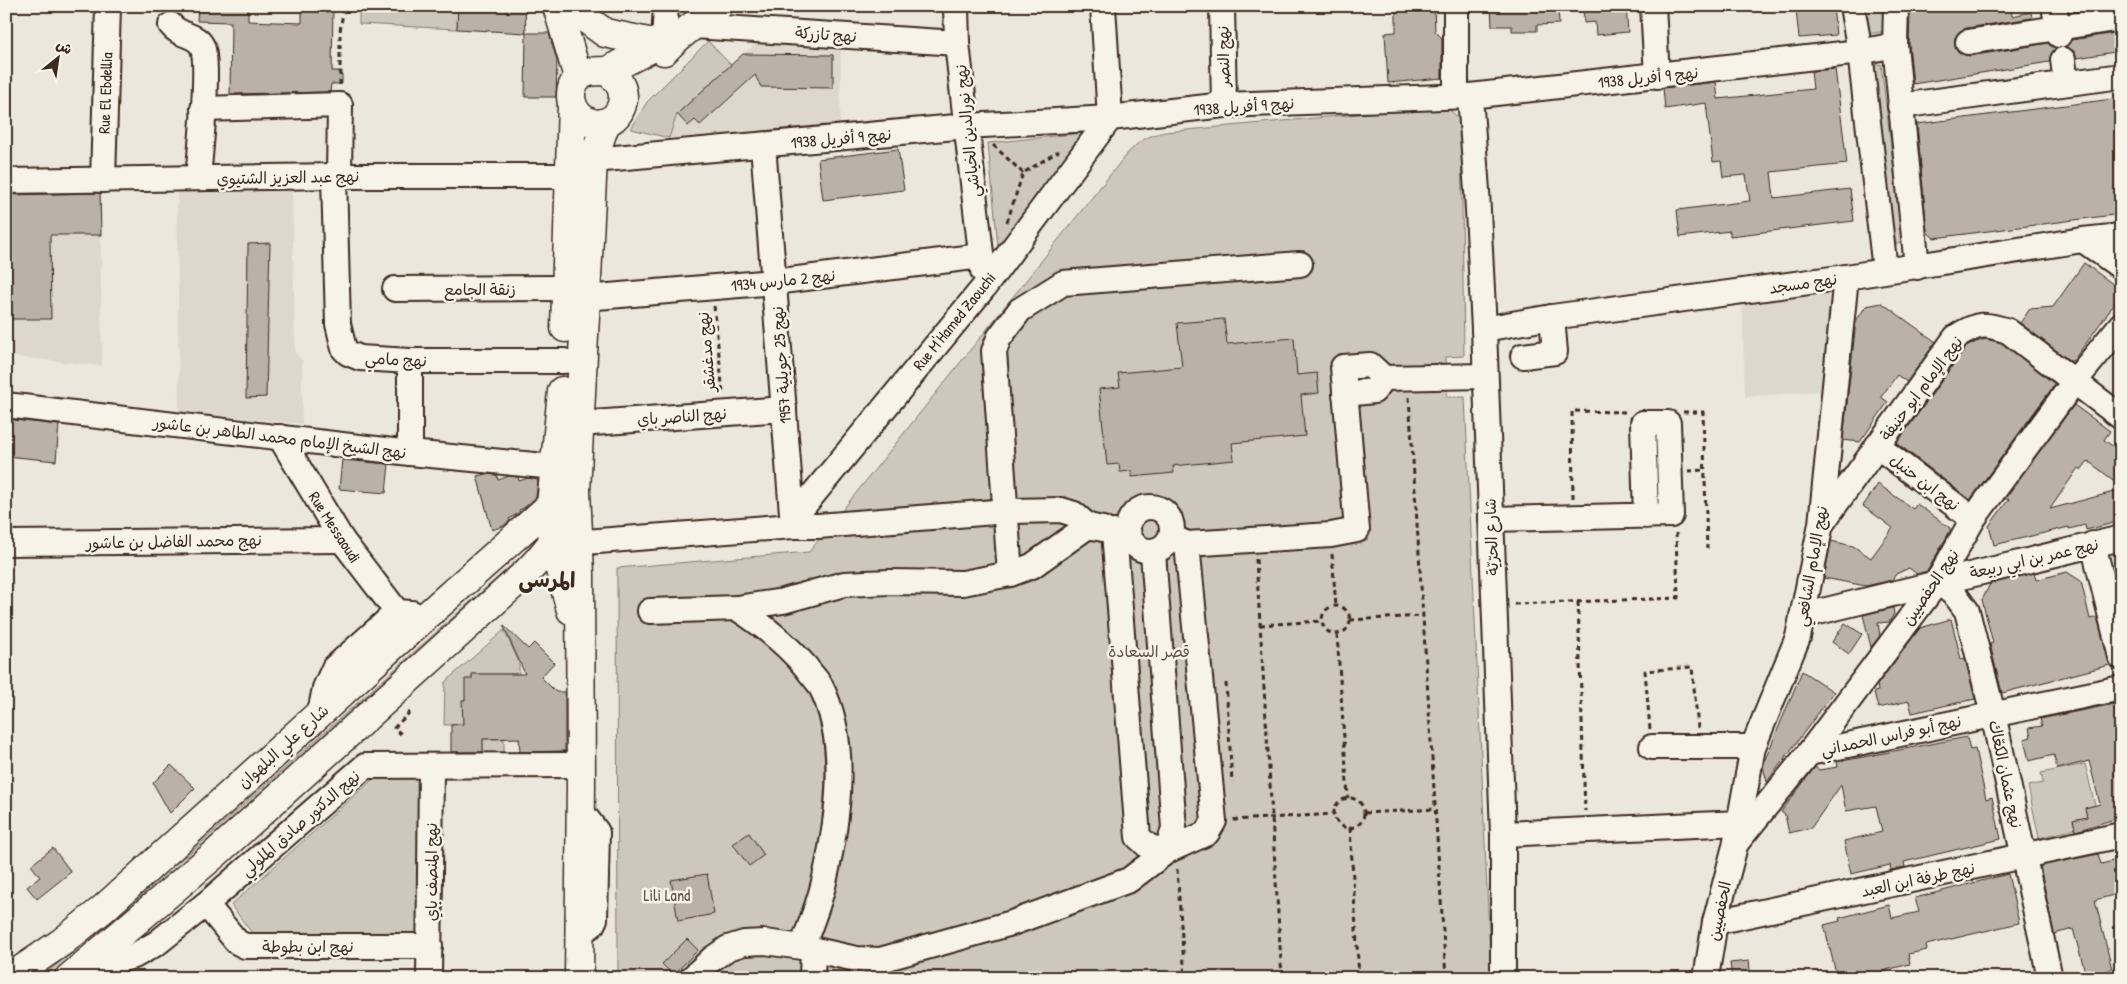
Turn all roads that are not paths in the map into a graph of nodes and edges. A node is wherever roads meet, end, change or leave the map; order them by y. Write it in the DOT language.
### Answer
graph roads {
  1 [pos="108,6"];
  2 [pos="666,6"];
  3 [pos="718,6"];
  4 [pos="956,6"];
  5 [pos="1103,6"];
  6 [pos="1222,6"];
  7 [pos="1456,6"];
  8 [pos="1653,6"];
  9 [pos="1852,6"];
  10 [pos="1896,6"];
  11 [pos="566,7"];
  12 [pos="2121,18"];
  13 [pos="2057,23"];
  14 [pos="171,25"];
  15 [pos="672,40"];
  16 [pos="1968,42"];
  17 [pos="957,43"];
  18 [pos="1895,44"];
  19 [pos="1860,52"];
  20 [pos="595,73"];
  21 [pos="1656,76"];
  22 [pos="2121,76"];
  23 [pos="623,91"];
  24 [pos="1463,96"];
  25 [pos="572,104"];
  26 [pos="1224,105"];
  27 [pos="1900,106"];
  28 [pos="203,109"];
  29 [pos="1110,118"];
  30 [pos="606,122"];
  31 [pos="973,125"];
  32 [pos="763,145"];
  33 [pos="593,160"];
  34 [pos="6,174"];
  35 [pos="337,176"];
  36 [pos="571,176"];
  37 [pos="198,178"];
  38 [pos="103,180"];
  39 [pos="6,181"];
  40 [pos="2121,236"];
  41 [pos="2083,240"];
  42 [pos="982,256"];
  43 [pos="1300,264"];
  44 [pos="1917,266"];
  45 [pos="2121,267"];
  46 [pos="1885,270"];
  47 [pos="1846,277"];
  48 [pos="774,282"];
  49 [pos="985,286"];
  50 [pos="395,289"];
  51 [pos="575,293"];
  52 [pos="1552,317"];
  53 [pos="2121,325"];
  54 [pos="1484,329"];
  55 [pos="1523,356"];
  56 [pos="410,361"];
  57 [pos="564,361"];
  58 [pos="1485,376"];
  59 [pos="2074,382"];
  60 [pos="6,405"];
  61 [pos="784,409"];
  62 [pos="2121,416"];
  63 [pos="579,424"];
  64 [pos="280,437"];
  65 [pos="1877,446"];
  66 [pos="410,453"];
  67 [pos="555,467"];
  68 [pos="551,505"];
  69 [pos="1007,511"];
  70 [pos="1646,516"];
  71 [pos="1973,518"];
  72 [pos="1491,519"];
  73 [pos="793,523"];
  74 [pos="1821,524"];
  75 [pos="1088,526"];
  76 [pos="528,527"];
  77 [pos="1121,533"];
  78 [pos="2121,538"];
  79 [pos="342,540"];
  80 [pos="1179,541"];
  81 [pos="6,543"];
  82 [pos="565,544"];
  83 [pos="2093,544"];
  84 [pos="1152,552"];
  85 [pos="1010,574"];
  86 [pos="1938,581"];
  87 [pos="737,608"];
  88 [pos="650,611"];
  89 [pos="396,612"];
  90 [pos="1802,616"];
  91 [pos="425,617"];
  92 [pos="579,640"];
  93 [pos="2121,657"];
  94 [pos="2121,688"];
  95 [pos="320,713"];
  96 [pos="1993,714"];
  97 [pos="1652,747"];
  98 [pos="1753,747"];
  99 [pos="1809,753"];
  100 [pos="581,765"];
  101 [pos="431,767"];
  102 [pos="1503,834"];
  103 [pos="1737,834"];
  104 [pos="2121,835"];
  105 [pos="1168,851"];
  106 [pos="2024,857"];
  107 [pos="206,904"];
  108 [pos="1715,922"];
  109 [pos="430,946"];
  110 [pos="808,949"];
  111 [pos="73,975"];
  112 [pos="8,977"];
  113 [pos="429,978"];
  114 [pos="578,978"];
  115 [pos="692,978"];
  116 [pos="812,978"];
  117 [pos="1503,978"];
  118 [pos="1706,978"];
  119 [pos="2050,978"];
  1 -- 38 [label="street, Rue El Ebdellia"];
  2 -- 15 [label="street"];
  3 -- 15 [label="main road"];
  4 -- 17 [label="street, نهج نورالدين الخياشي"];
  5 -- 29 [label="street"];
  6 -- 26 [label="street, نهج النصر"];
  7 -- 24 [label="street, شارع الحرّيّة"];
  8 -- 21 [label="street"];
  9 -- 19 [label="street"];
  10 -- 18 [label="street"];
  11 -- 15 [label="main road"];
  11 -- 20 [label="main road"];
  12 -- 13 [label="street"];
  13 -- 16 [label="street"];
  14 -- 28 [label="street"];
  15 -- 17 [label="street, نهج تازركة"];
  15 -- 20 [label="main road"];
  15 -- 23 [label="main road"];
  17 -- 31 [label="street, نهج نورالدين الخياشي"];
  18 -- 19 [label="street, نهج 9 أفريل 1938"];
  18 -- 27 [label="street"];
  19 -- 21 [label="street, نهج 9 أفريل 1938"];
  19 -- 46 [label="street"];
  20 -- 23 [label="main road"];
  20 -- 25 [label="main road"];
  21 -- 24 [label="street, نهج 9 أفريل 1938"];
  22 -- 27 [label="street"];
  23 -- 30 [label="main road"];
  24 -- 26 [label="street, نهج 9 أفريل 1938"];
  24 -- 54 [label="street, شارع الحرّيّة"];
  25 -- 30 [label="main road"];
  25 -- 36 [label="main road"];
  26 -- 29 [label="street, نهج 9 أفريل 1938"];
  27 -- 44 [label="street"];
  28 -- 35 [label="street, نهج مامي"];
  28 -- 37 [label="street"];
  29 -- 31 [label="street, نهج 9 أفريل 1938"];
  29 -- 49 [label="street, Rue M'Hamed Zaouchi"];
  30 -- 33 [label="main road"];
  31 -- 32 [label="street, نهج 9 أفريل 1938"];
  31 -- 42 [label="street, نهج نورالدين الخياشي"];
  32 -- 33 [label="street, نهج 9 أفريل 1938"];
  32 -- 48 [label="street, نهج 25 جويلية 1957"];
  33 -- 51 [label="main road"];
  34 -- 39 [label="street"];
  35 -- 36 [label="street, نهج عبد العزيز الشتيوي"];
  35 -- 37 [label="street, نهج عبد العزيز الشتيوي"];
  35 -- 56 [label="street, نهج مامي"];
  36 -- 51 [label="main road"];
  37 -- 38 [label="street, نهج عبد العزيز الشتيوي"];
  38 -- 39 [label="street, نهج عبد العزيز الشتيوي"];
  40 -- 41 [label="street, نهج مسجد"];
  41 -- 44 [label="street, نهج مسجد"];
  41 -- 45 [label="street"];
  42 -- 48 [label="street, نهج 2 مارس 1934"];
  42 -- 49 [label="street, نهج نورالدين الخياشي"];
  43 -- 69 [label="street"];
  44 -- 46 [label="street, نهج مسجد"];
  46 -- 47 [label="street, نهج مسجد"];
  47 -- 52 [label="street, نهج مسجد"];
  47 -- 74 [label="street, نهج الإمام الشافعي"];
  48 -- 51 [label="street, نهج 2 مارس 1934"];
  48 -- 61 [label="street, نهج 25 جويلية 1957"];
  49 -- 73 [label="street, Rue M'Hamed Zaouchi"];
  50 -- 51 [label="street, زنقة الجامع"];
  51 -- 57 [label="main road"];
  51 -- 63 [label="main road, شارع علي البلهوان"];
  52 -- 54 [label="street, نهج مسجد"];
  52 -- 55 [label="street"];
  53 -- 59 [label="street, نهج الحفصيين"];
  54 -- 58 [label="street, شارع الحرّيّة"];
  56 -- 57 [label="street, نهج مامي"];
  56 -- 66 [label="street"];
  57 -- 67 [label="main road"];
  58 -- 72 [label="street, شارع الحرّيّة"];
  58 -- 80 [label="street"];
  59 -- 62 [label="street, نهج الإمام ابو حنيفة"];
  59 -- 65 [label="street, نهج الإمام ابو حنيفة"];
  59 -- 71 [label="street, نهج الحفصيين"];
  60 -- 64 [label="street, نهج الشيخ الإمام محمد الطاهر بن عاشور"];
  61 -- 63 [label="street, نهج الناصر باي"];
  61 -- 73 [label="street, نهج 25 جويلية 1957"];
  63 -- 82 [label="main road, شارع علي البلهوان"];
  64 -- 66 [label="street, نهج الشيخ الإمام محمد الطاهر بن عاشور"];
  64 -- 79 [label="street, Rue Messaoudi"];
  65 -- 71 [label="street, نهج ابن حنبل"];
  65 -- 74 [label="street, نهج الإمام ابو حنيفة"];
  66 -- 67 [label="street, نهج الشيخ الإمام محمد الطاهر بن عاشور"];
  67 -- 68 [label="main road"];
  68 -- 76 [label="main road, شارع علي البلهوان"];
  68 -- 82 [label="main road"];
  69 -- 73 [label="street"];
  69 -- 75 [label="street"];
  69 -- 85 [label="street"];
  70 -- 70 [label="street"];
  70 -- 72 [label="street"];
  71 -- 86 [label="street, نهج الحفصيين"];
  72 -- 102 [label="street, شارع الحرّيّة"];
  73 -- 82 [label="street"];
  74 -- 90 [label="street, نهج الإمام الشافعي"];
  75 -- 77 [label="street"];
  75 -- 85 [label="street"];
  76 -- 82 [label="main road"];
  76 -- 91 [label="main road, شارع علي البلهوان"];
  77 -- 80 [label="street"];
  77 -- 84 [label="street"];
  77 -- 105 [label="street"];
  78 -- 83 [label="street, نهج عمر بن ابي ربيعة"];
  79 -- 81 [label="street, نهج محمد الفاضل بن عاشور"];
  79 -- 89 [label="street, Rue Messaoudi"];
  80 -- 84 [label="street"];
  80 -- 105 [label="street"];
  82 -- 92 [label="main road"];
  82 -- 92 [label="main road"];
  82 -- 111 [label="main road, شارع علي البلهوان"];
  83 -- 86 [label="street, نهج عمر بن ابي ربيعة"];
  83 -- 93 [label="street"];
  84 -- 105 [label="street"];
  85 -- 87 [label="street"];
  86 -- 90 [label="street, نهج عمر بن ابي ربيعة"];
  86 -- 96 [label="street, نهج عثمان الكعّاك"];
  86 -- 99 [label="street, نهج الحفصيين"];
  87 -- 88 [label="street"];
  87 -- 110 [label="street"];
  89 -- 91 [label="street"];
  89 -- 95 [label="street"];
  90 -- 98 [label="street, نهج الإمام الشافعي"];
  91 -- 95 [label="main road, شارع علي البلهوان"];
  92 -- 100 [label="main road"];
  94 -- 96 [label="street, نهج أبو فراس الحمداني"];
  95 -- 112 [label="main road, شارع علي البلهوان"];
  96 -- 99 [label="street, نهج أبو فراس الحمداني"];
  96 -- 106 [label="street, نهج عثمان الكعّاك"];
  97 -- 98 [label="street"];
  98 -- 103 [label="street, نهج الإمام الشافعي"];
  99 -- 103 [label="street, نهج الحفصيين"];
  100 -- 101 [label="street, نهج الدكتور صادق الملولي"];
  100 -- 114 [label="main road"];
  101 -- 107 [label="street, نهج الدكتور صادق الملولي"];
  101 -- 109 [label="street, نهج المنصف باي"];
  102 -- 103 [label="street"];
  102 -- 117 [label="street, شارع الحرّيّة"];
  103 -- 108 [label="street, الحفصيين"];
  104 -- 106 [label="street, نهج طرفة ابن العبد"];
  105 -- 110 [label="street"];
  106 -- 108 [label="street, نهج طرفة ابن العبد"];
  106 -- 119 [label="street, نهج عثمان الكعّاك"];
  107 -- 109 [label="street, نهج ابن بطوطة"];
  107 -- 111 [label="street, نهج الدكتور صادق الملولي"];
  108 -- 118 [label="street, الحفصيين"];
  109 -- 113 [label="street, نهج المنصف باي"];
  110 -- 115 [label="street"];
  110 -- 116 [label="street"];
}
